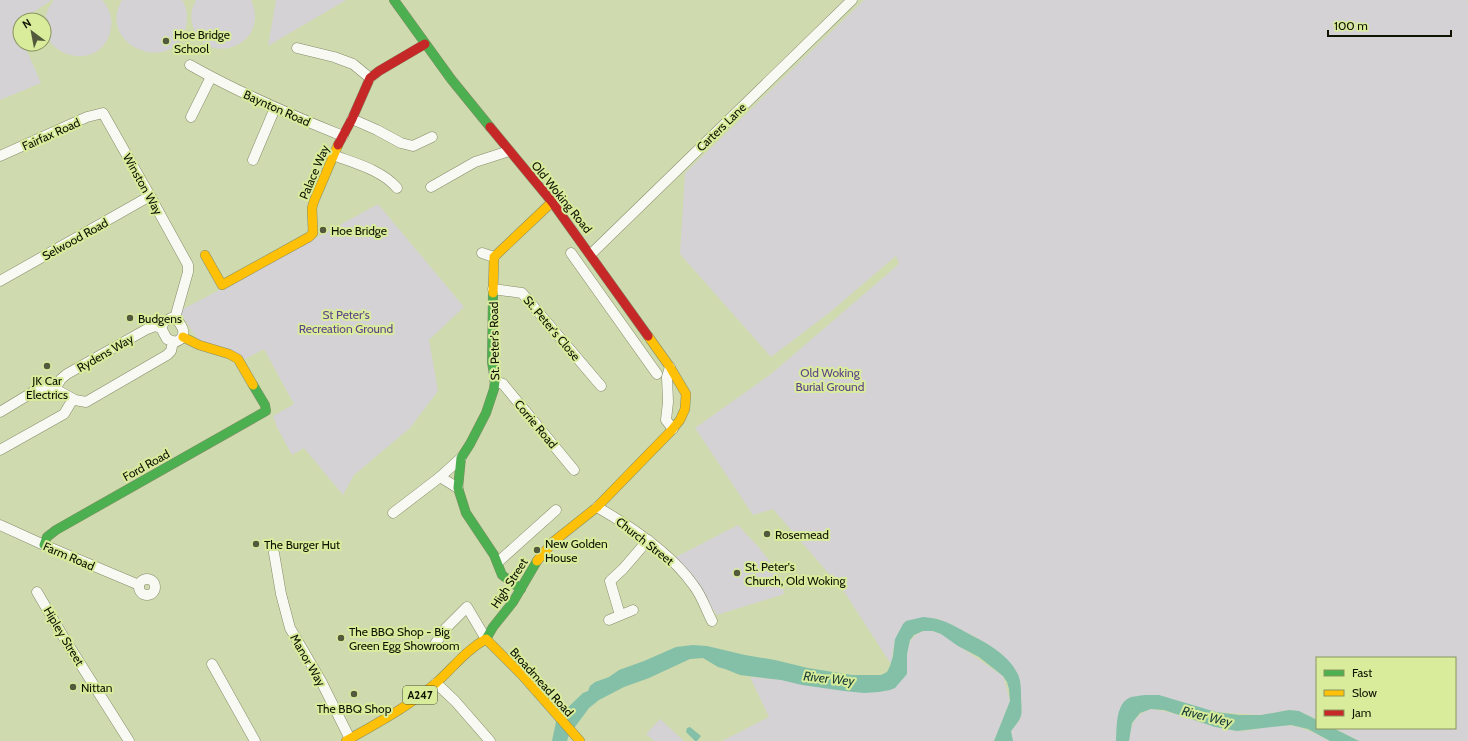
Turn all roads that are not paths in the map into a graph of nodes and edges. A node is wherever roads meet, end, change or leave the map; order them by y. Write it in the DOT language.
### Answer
graph roads {
  1 [pos="394,0"];
  2 [pos="852,0"];
  3 [pos="425,44"];
  4 [pos="297,48"];
  5 [pos="190,65"];
  6 [pos="211,77"];
  7 [pos="370,78"];
  8 [pos="275,108"];
  9 [pos="102,113"];
  10 [pos="191,117"];
  11 [pos="352,119"];
  12 [pos="343,136"];
  13 [pos="432,137"];
  14 [pos="509,151"];
  15 [pos="333,155"];
  16 [pos="0,156"];
  17 [pos="253,160"];
  18 [pos="431,187"];
  19 [pos="397,188"];
  20 [pos="150,196"];
  21 [pos="552,202"];
  22 [pos="482,253"];
  23 [pos="571,253"];
  24 [pos="591,254"];
  25 [pos="205,255"];
  26 [pos="494,257"];
  27 [pos="0,281"];
  28 [pos="493,289"];
  29 [pos="628,305"];
  30 [pos="615,314"];
  31 [pos="176,318"];
  32 [pos="161,328"];
  33 [pos="178,340"];
  34 [pos="670,367"];
  35 [pos="657,374"];
  36 [pos="496,381"];
  37 [pos="601,386"];
  38 [pos="55,389"];
  39 [pos="73,399"];
  40 [pos="0,412"];
  41 [pos="680,420"];
  42 [pos="673,429"];
  43 [pos="0,450"];
  44 [pos="461,458"];
  45 [pos="574,470"];
  46 [pos="440,477"];
  47 [pos="458,488"];
  48 [pos="597,507"];
  49 [pos="556,510"];
  50 [pos="393,513"];
  51 [pos="0,525"];
  52 [pos="648,540"];
  53 [pos="44,545"];
  54 [pos="274,553"];
  55 [pos="498,564"];
  56 [pos="139,585"];
  57 [pos="521,589"];
  58 [pos="37,592"];
  59 [pos="633,610"];
  60 [pos="620,615"];
  61 [pos="609,620"];
  62 [pos="712,622"];
  63 [pos="486,639"];
  64 [pos="435,644"];
  65 [pos="212,664"];
  66 [pos="436,683"];
  67 [pos="348,740"];
  68 [pos="129,741"];
  69 [pos="255,741"];
  70 [pos="490,741"];
  71 [pos="580,741"];
  1 -- 3 [label="street, Old Woking Road"];
  2 -- 24 [label="street, Carters Lane"];
  3 -- 7 [label="street"];
  3 -- 14 [label="street, Old Woking Road"];
  4 -- 7 [label="street"];
  5 -- 6 [label="street, Baynton Road"];
  6 -- 8 [label="street, Baynton Road"];
  6 -- 10 [label="street"];
  7 -- 11 [label="street, Palace Way"];
  8 -- 12 [label="street, Baynton Road"];
  8 -- 17 [label="street"];
  9 -- 16 [label="street, Fairfax Road"];
  9 -- 20 [label="street, Winston Way"];
  11 -- 12 [label="street, Palace Way"];
  11 -- 13 [label="street"];
  12 -- 15 [label="street, Palace Way"];
  14 -- 18 [label="street"];
  14 -- 21 [label="street, Old Woking Road"];
  15 -- 19 [label="street"];
  15 -- 25 [label="street, Palace Way"];
  20 -- 27 [label="street, Selwood Road"];
  20 -- 31 [label="street, Winston Way"];
  21 -- 24 [label="street, Old Woking Road"];
  21 -- 26 [label="street"];
  22 -- 26 [label="street"];
  23 -- 30 [label="street"];
  24 -- 29 [label="street, Old Woking Road"];
  26 -- 28 [label="street, St. Peter's Road"];
  28 -- 36 [label="street, St. Peter's Road"];
  28 -- 37 [label="street, St. Peter's Close"];
  29 -- 30 [label="street"];
  29 -- 34 [label="street, Old Woking Road"];
  30 -- 35 [label="street"];
  31 -- 32 [label="street, Rydens Way"];
  31 -- 33 [label="street"];
  32 -- 33 [label="street"];
  32 -- 38 [label="street, Rydens Way"];
  33 -- 39 [label="street"];
  33 -- 53 [label="street, Ford Road"];
  34 -- 41 [label="street, Old Woking Road"];
  34 -- 42 [label="street"];
  36 -- 44 [label="street, St. Peter's Road"];
  36 -- 45 [label="street, Corrie Road"];
  38 -- 39 [label="street"];
  38 -- 40 [label="street"];
  39 -- 43 [label="street"];
  41 -- 42 [label="street, High Street"];
  42 -- 48 [label="street, High Street"];
  44 -- 46 [label="street, St. Peter's Road"];
  44 -- 47 [label="street, St. Peter's Road"];
  46 -- 47 [label="street"];
  46 -- 50 [label="street, St. Peter's Road"];
  47 -- 55 [label="street, St. Peter's Road"];
  48 -- 52 [label="street, Church Street"];
  48 -- 57 [label="street, High Street"];
  49 -- 55 [label="street"];
  51 -- 53 [label="street, Farm Road"];
  52 -- 60 [label="street"];
  52 -- 62 [label="street, Church Street"];
  53 -- 56 [label="street, Farm Road"];
  54 -- 67 [label="street, Manor Way"];
  55 -- 57 [label="street, St. Peter's Road"];
  57 -- 63 [label="street, High Street"];
  58 -- 68 [label="street, Hipley Street"];
  59 -- 60 [label="street"];
  60 -- 61 [label="street"];
  63 -- 64 [label="street"];
  63 -- 66 [label="street, High Street / A247"];
  63 -- 71 [label="street, Broadmead Road"];
  65 -- 69 [label="street"];
  66 -- 67 [label="street, High Street / A247"];
  66 -- 70 [label="street"];
}
